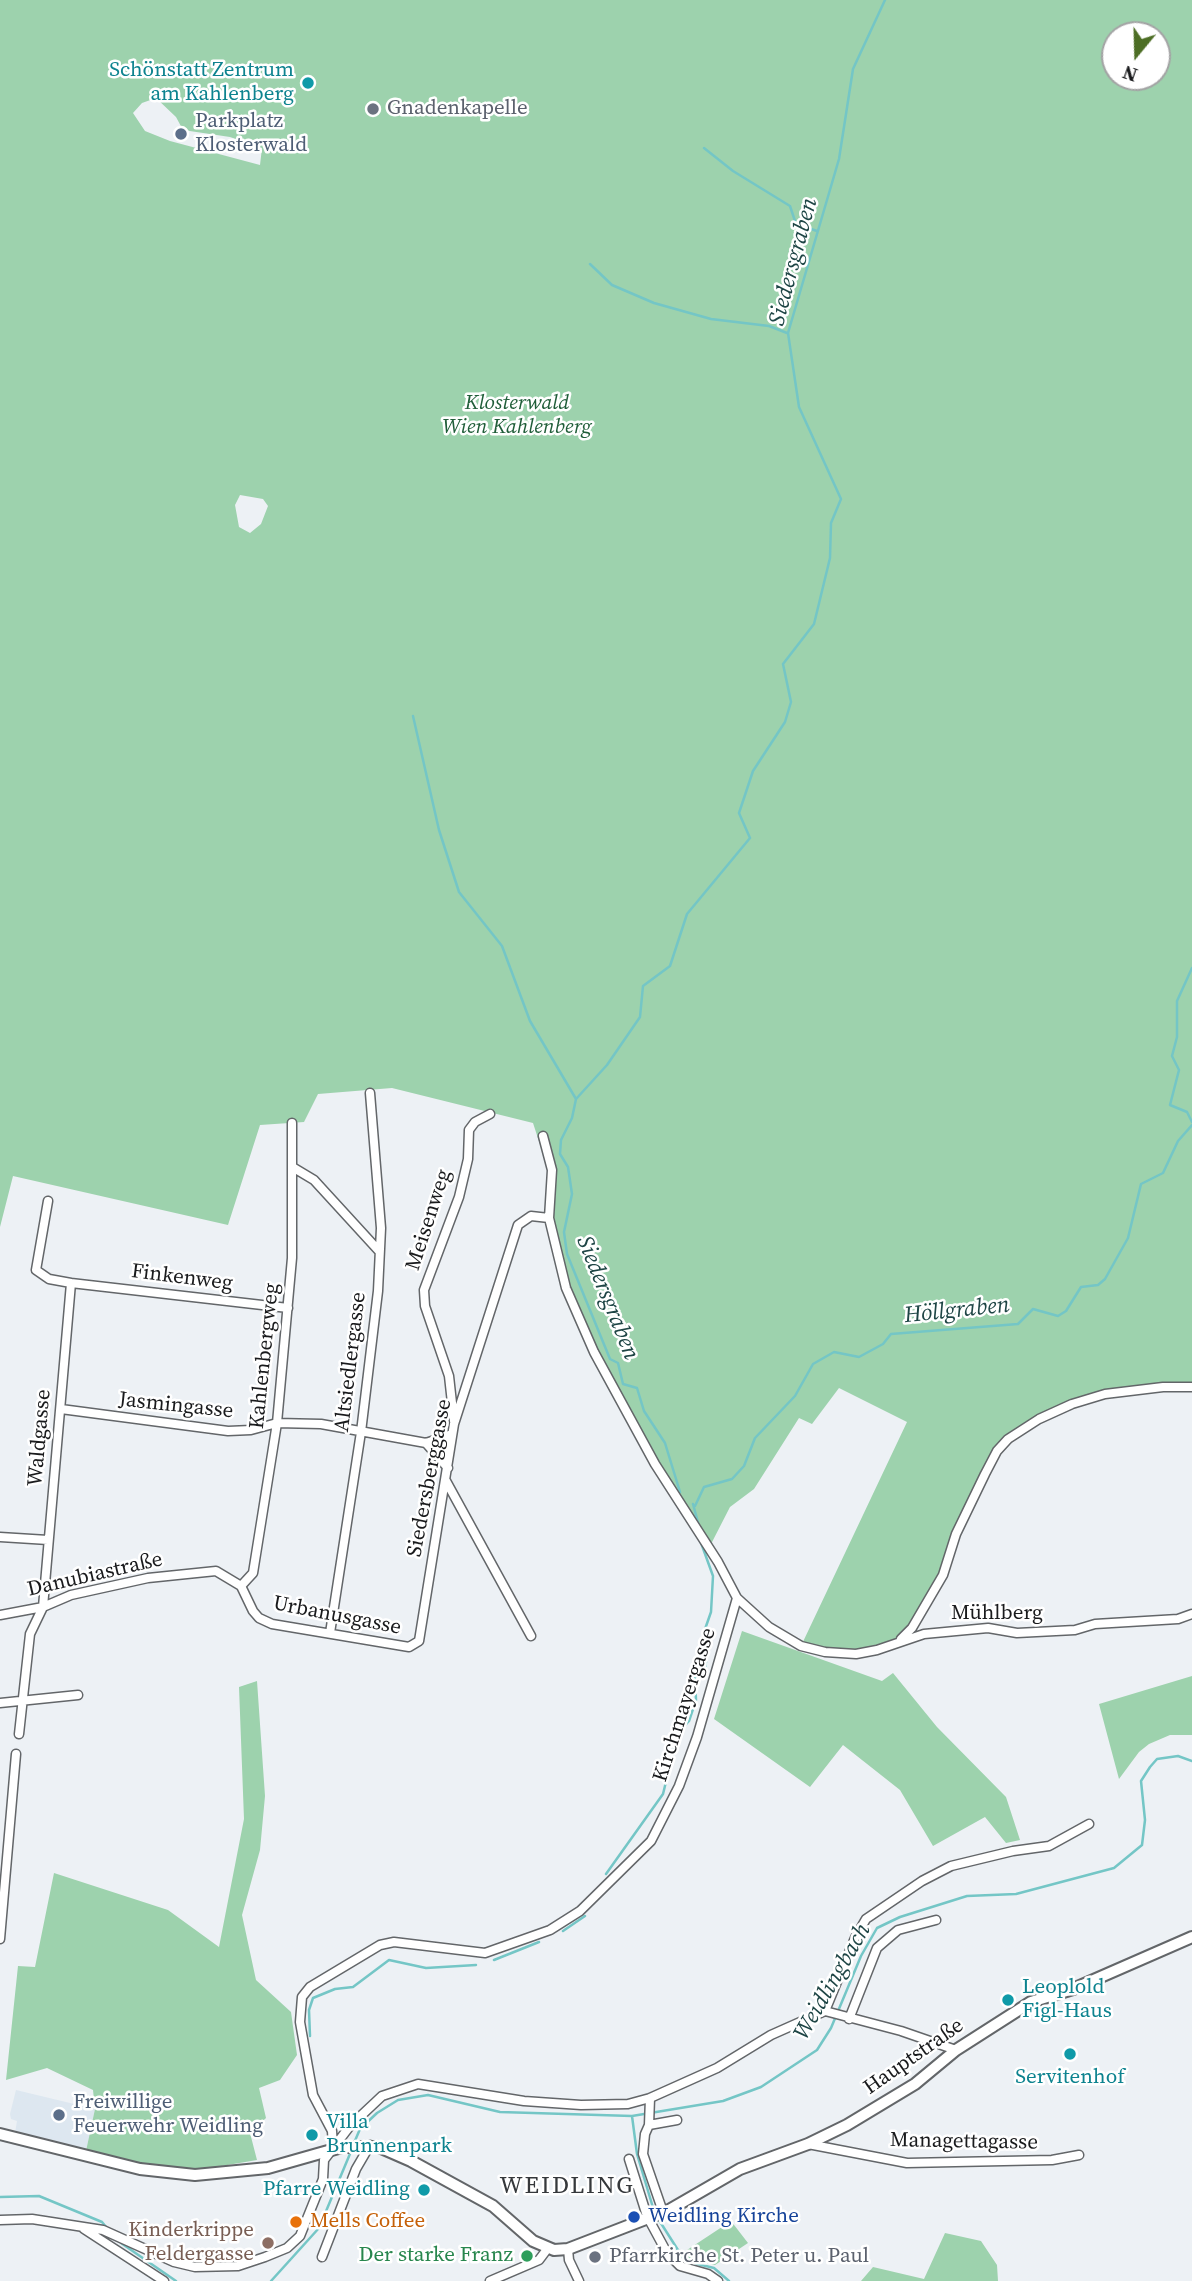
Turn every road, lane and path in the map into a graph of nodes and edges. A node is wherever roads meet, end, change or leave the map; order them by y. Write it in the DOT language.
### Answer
graph roads {
  1 [pos="370,1093"];
  2 [pos="490,1114"];
  3 [pos="292,1123"];
  4 [pos="543,1136"];
  5 [pos="294,1168"];
  6 [pos="48,1201"];
  7 [pos="549,1218"];
  8 [pos="379,1251"];
  9 [pos="71,1283"];
  10 [pos="289,1308"];
  11 [pos="1192,1387"];
  12 [pos="61,1409"];
  13 [pos="277,1423"];
  14 [pos="454,1424"];
  15 [pos="361,1432"];
  16 [pos="453,1434"];
  17 [pos="426,1443"];
  18 [pos="448,1468"];
  19 [pos="446,1481"];
  20 [pos="0,1536"];
  21 [pos="48,1540"];
  22 [pos="241,1586"];
  23 [pos="737,1598"];
  24 [pos="43,1607"];
  25 [pos="1192,1614"];
  26 [pos="0,1615"];
  27 [pos="330,1633"];
  28 [pos="531,1636"];
  29 [pos="899,1641"];
  30 [pos="409,1647"];
  31 [pos="78,1695"];
  32 [pos="22,1701"];
  33 [pos="0,1703"];
  34 [pos="19,1734"];
  35 [pos="16,1754"];
  36 [pos="1089,1824"];
  37 [pos="3,1849"];
  38 [pos="936,1920"];
  39 [pos="1192,1937"];
  40 [pos="0,1939"];
  41 [pos="829,2012"];
  42 [pos="846,2018"];
  43 [pos="956,2050"];
  44 [pos="650,2103"];
  45 [pos="677,2120"];
  46 [pos="649,2122"];
  47 [pos="0,2134"];
  48 [pos="808,2144"];
  49 [pos="368,2145"];
  50 [pos="337,2149"];
  51 [pos="1079,2155"];
  52 [pos="629,2160"];
  53 [pos="655,2214"];
  54 [pos="0,2220"];
  55 [pos="78,2226"];
  56 [pos="548,2248"];
  57 [pos="568,2249"];
  58 [pos="322,2257"];
  59 [pos="164,2281"];
  60 [pos="490,2281"];
  61 [pos="579,2281"];
  62 [pos="718,2281"];
  1 -- 8 [label="street, Altsiedlergasse"];
  2 -- 14 [label="street, Meisenweg"];
  3 -- 5 [label="street, Kahlenbergweg"];
  4 -- 7 [label="street"];
  5 -- 8 [label="street"];
  5 -- 10 [label="street, Kahlenbergweg"];
  6 -- 9 [label="street"];
  7 -- 14 [label="street, Siedersberggasse"];
  7 -- 23 [label="street"];
  8 -- 15 [label="street, Altsiedlergasse"];
  9 -- 10 [label="street, Finkenweg"];
  9 -- 12 [label="street, Waldgasse"];
  10 -- 13 [label="street, Kahlenbergweg"];
  11 -- 29 [label="street"];
  12 -- 13 [label="street, Jasmingasse"];
  12 -- 21 [label="street, Waldgasse"];
  13 -- 15 [label="street, Jasmingasse"];
  13 -- 22 [label="street, Kahlenbergweg"];
  14 -- 16 [label="street, Siedersberggasse"];
  15 -- 17 [label="street, Jasmingasse"];
  15 -- 27 [label="street, Altsiedlergasse"];
  16 -- 17 [label="street, Jasmingasse"];
  16 -- 18 [label="street, Siedersberggasse"];
  17 -- 18 [label="street"];
  18 -- 19 [label="street, Siedersberggasse"];
  19 -- 28 [label="street"];
  19 -- 30 [label="street, Siedersberggasse"];
  20 -- 21 [label="street"];
  21 -- 24 [label="street, Waldgasse"];
  22 -- 24 [label="street, Danubiastraße"];
  22 -- 27 [label="street, Urbanusgasse"];
  23 -- 29 [label="street, Mühlberg"];
  23 -- 50 [label="street, Kirchmayergasse"];
  24 -- 26 [label="street, Danubiastraße"];
  24 -- 32 [label="street, Waldgasse"];
  25 -- 29 [label="street, Mühlberg"];
  27 -- 30 [label="street, Urbanusgasse"];
  31 -- 32 [label="street"];
  32 -- 33 [label="street"];
  32 -- 34 [label="street, Waldgasse"];
  35 -- 37 [label="street"];
  36 -- 41 [label="street"];
  37 -- 40 [label="street"];
  38 -- 42 [label="street"];
  39 -- 43 [label="main road, Hauptstraße"];
  41 -- 42 [label="street"];
  41 -- 44 [label="street"];
  42 -- 43 [label="street"];
  43 -- 48 [label="main road, Hauptstraße"];
  44 -- 46 [label="street"];
  44 -- 50 [label="street"];
  45 -- 46 [label="street"];
  46 -- 53 [label="street"];
  47 -- 50 [label="main road"];
  48 -- 51 [label="street, Managettagasse"];
  48 -- 53 [label="main road, Hauptstraße"];
  49 -- 50 [label="main road"];
  49 -- 56 [label="main road, Hauptstraße"];
  49 -- 58 [label="street"];
  50 -- 55 [label="street"];
  52 -- 53 [label="street"];
  53 -- 57 [label="main road, Hauptstraße"];
  53 -- 62 [label="street"];
  54 -- 55 [label="street"];
  55 -- 59 [label="street"];
  56 -- 57 [label="main road, Hauptstraße"];
  56 -- 60 [label="street"];
  57 -- 61 [label="street"];
}
